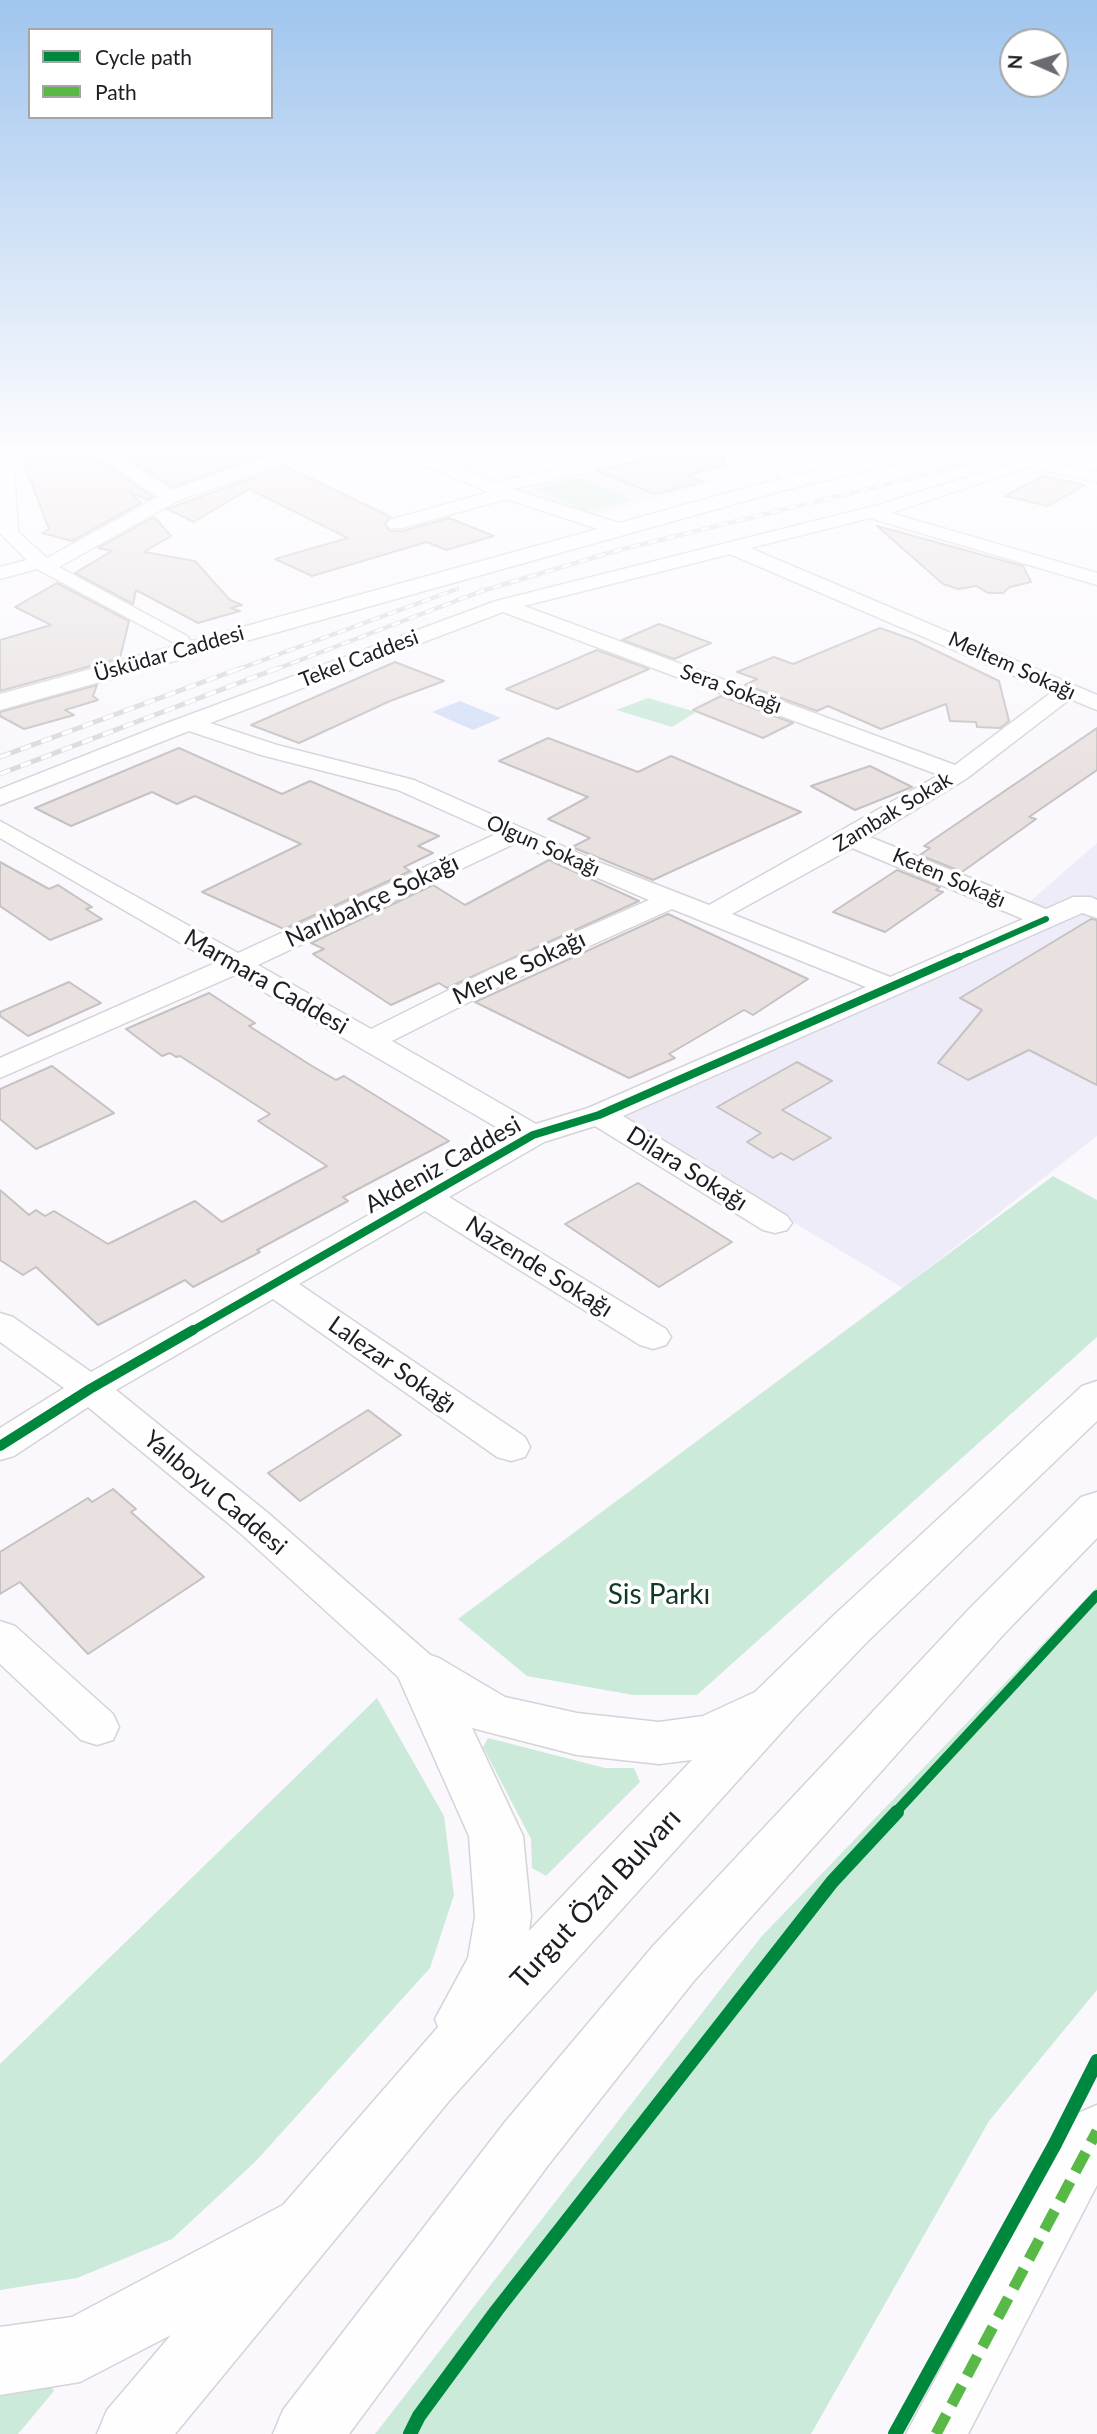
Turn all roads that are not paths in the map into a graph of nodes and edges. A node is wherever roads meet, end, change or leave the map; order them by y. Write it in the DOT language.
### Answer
graph roads {
  1 [pos="35,559"];
  2 [pos="54,559"];
  3 [pos="495,559"];
  4 [pos="686,559"];
  5 [pos="758,559"];
  6 [pos="1028,559"];
  7 [pos="42,565"];
  8 [pos="0,573"];
  9 [pos="1097,579"];
  10 [pos="503,605"];
  11 [pos="186,643"];
  12 [pos="0,689"];
  13 [pos="1067,691"];
  14 [pos="0,702"];
  15 [pos="1097,703"];
  16 [pos="188,723"];
  17 [pos="958,774"];
  18 [pos="0,798"];
  19 [pos="0,828"];
  20 [pos="514,835"];
  21 [pos="851,838"];
  22 [pos="670,900"];
  23 [pos="1097,910"];
  24 [pos="709,916"];
  25 [pos="1046,919"];
  26 [pos="235,965"];
  27 [pos="891,987"];
  28 [pos="370,1041"];
  29 [pos="0,1069"];
  30 [pos="599,1115"];
  31 [pos="533,1135"];
  32 [pos="425,1197"];
  33 [pos="775,1223"];
  34 [pos="273,1283"];
  35 [pos="0,1325"];
  36 [pos="653,1338"];
  37 [pos="89,1389"];
  38 [pos="1097,1396"];
  39 [pos="0,1446"];
  40 [pos="511,1447"];
  41 [pos="1097,1509"];
  42 [pos="0,1638"];
  43 [pos="421,1672"];
  44 [pos="778,1702"];
  45 [pos="97,1727"];
  46 [pos="428,2081"];
  47 [pos="1097,2131"];
  48 [pos="307,2223"];
  49 [pos="0,2361"];
  50 [pos="131,2434"];
  51 [pos="307,2434"];
  52 [pos="936,2434"];
  1 -- 7 [label="street"];
  2 -- 7 [label="street"];
  3 -- 11 [label="main road, Üsküdar Caddesi"];
  4 -- 10 [label="street, Tekel Caddesi"];
  5 -- 13 [label="street, Meltem Sokağı"];
  6 -- 9 [label="street"];
  7 -- 8 [label="street"];
  7 -- 11 [label="street"];
  10 -- 16 [label="street, Tekel Caddesi"];
  10 -- 17 [label="street, Sera Sokağı"];
  11 -- 12 [label="main road, Üsküdar Caddesi"];
  11 -- 14 [label="main road, Üsküdar Caddesi"];
  13 -- 15 [label="street, Meltem Sokağı"];
  13 -- 17 [label="street, Zambak Sokak"];
  16 -- 18 [label="street, Tekel Caddesi"];
  16 -- 20 [label="street, Olgun Sokağı"];
  17 -- 21 [label="street, Zambak Sokak"];
  19 -- 26 [label="street, Marmara Caddesi"];
  20 -- 22 [label="street, Olgun Sokağı"];
  20 -- 26 [label="street, Narlıbahçe Sokağı"];
  21 -- 24 [label="street, Zambak Sokak"];
  21 -- 25 [label="street, Keten Sokağı"];
  22 -- 24 [label="street, Olgun Sokağı"];
  22 -- 28 [label="street, Merve Sokağı"];
  23 -- 25 [label="street, Akdeniz Caddesi"];
  24 -- 27 [label="street, Olgun Sokağı"];
  25 -- 27 [label="street, Akdeniz Caddesi"];
  26 -- 28 [label="street, Marmara Caddesi"];
  26 -- 29 [label="street, Narlıbahçe Sokağı"];
  27 -- 30 [label="street, Akdeniz Caddesi"];
  28 -- 31 [label="street, Marmara Caddesi"];
  30 -- 31 [label="street, Akdeniz Caddesi"];
  30 -- 33 [label="street, Dilara Sokağı"];
  31 -- 32 [label="street, Akdeniz Caddesi"];
  32 -- 34 [label="street, Akdeniz Caddesi"];
  32 -- 36 [label="street, Nazende Sokağı"];
  34 -- 37 [label="street, Akdeniz Caddesi"];
  34 -- 40 [label="street, Lalezar Sokağı"];
  35 -- 37 [label="street, Yalıboyu Caddesi"];
  37 -- 39 [label="street, Akdeniz Caddesi"];
  37 -- 43 [label="street, Yalıboyu Caddesi"];
  38 -- 44 [label="main road, Turgut Özal Bulvarı"];
  41 -- 51 [label="main road"];
  42 -- 45 [label="street"];
  43 -- 44 [label="main road"];
  43 -- 46 [label="main road"];
  44 -- 46 [label="main road, Turgut Özal Bulvarı"];
  46 -- 48 [label="main road, Turgut Özal Bulvarı"];
  47 -- 52 [label="street"];
  48 -- 49 [label="main road"];
  48 -- 50 [label="main road, Turgut Özal Bulvarı"];
}
